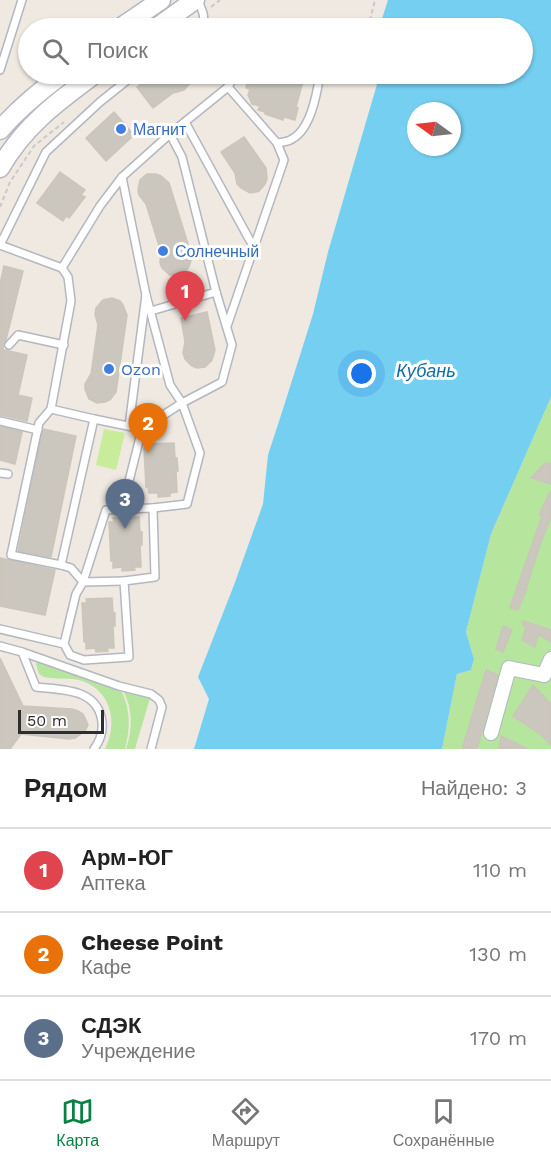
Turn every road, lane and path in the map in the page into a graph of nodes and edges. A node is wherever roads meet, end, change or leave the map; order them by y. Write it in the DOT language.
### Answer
graph roads {
  1 [pos="22,0"];
  2 [pos="161,0"];
  3 [pos="196,0"];
  4 [pos="375,0"];
  5 [pos="135,18"];
  6 [pos="170,18"];
  7 [pos="204,18"];
  8 [pos="370,18"];
  9 [pos="0,70"];
  10 [pos="49,84"];
  11 [pos="81,84"];
  12 [pos="122,84"];
  13 [pos="230,84"];
  14 [pos="318,84"];
  15 [pos="228,87"];
  16 [pos="185,123"];
  17 [pos="0,130"];
  18 [pos="170,134"];
  19 [pos="277,143"];
  20 [pos="0,168"];
  21 [pos="122,177"];
  22 [pos="254,248"];
  23 [pos="62,268"];
  24 [pos="216,292"];
  25 [pos="146,295"];
  26 [pos="150,311"];
  27 [pos="227,326"];
  28 [pos="9,345"];
  29 [pos="64,345"];
  30 [pos="182,403"];
  31 [pos="51,409"];
  32 [pos="93,419"];
  33 [pos="0,422"];
  34 [pos="129,426"];
  35 [pos="142,429"];
  36 [pos="38,430"];
  37 [pos="153,508"];
  38 [pos="122,509"];
  39 [pos="61,565"];
  40 [pos="124,581"];
  41 [pos="83,582"];
  42 [pos="0,629"];
  43 [pos="64,644"];
  44 [pos="0,646"];
  45 [pos="22,651"];
  46 [pos="551,659"];
  47 [pos="548,680"];
  48 [pos="491,733"];
  49 [pos="94,749"];
  50 [pos="151,749"];
  1 -- 9 [label="lane"];
  2 -- 5 [label="main road"];
  3 -- 6 [label="main road"];
  3 -- 7 [label="lane"];
  4 -- 8 [label="path"];
  10 -- 17 [label="main road"];
  11 -- 20 [label="main road"];
  12 -- 23 [label="lane"];
  13 -- 15 [label="lane"];
  14 -- 19 [label="lane"];
  15 -- 16 [label="lane"];
  15 -- 19 [label="lane"];
  16 -- 18 [label="lane"];
  16 -- 22 [label="lane"];
  18 -- 21 [label="lane"];
  18 -- 24 [label="lane"];
  19 -- 22 [label="lane"];
  21 -- 23 [label="lane"];
  21 -- 25 [label="lane"];
  22 -- 27 [label="lane"];
  23 -- 29 [label="lane"];
  24 -- 26 [label="lane"];
  24 -- 27 [label="lane"];
  25 -- 26 [label="lane"];
  25 -- 34 [label="lane"];
  26 -- 30 [label="lane"];
  27 -- 30 [label="lane"];
  28 -- 29 [label="lane"];
  29 -- 31 [label="lane"];
  30 -- 35 [label="lane"];
  30 -- 37 [label="lane"];
  31 -- 32 [label="lane"];
  31 -- 36 [label="lane"];
  32 -- 34 [label="lane"];
  32 -- 39 [label="lane"];
  33 -- 36 [label="lane"];
  34 -- 35 [label="lane"];
  35 -- 38 [label="lane"];
  36 -- 39 [label="lane"];
  37 -- 38 [label="lane"];
  37 -- 40 [label="lane"];
  38 -- 41 [label="lane"];
  39 -- 41 [label="lane"];
  40 -- 41 [label="lane"];
  40 -- 43 [label="lane"];
  41 -- 43 [label="lane"];
  42 -- 43 [label="lane"];
  44 -- 45 [label="lane"];
  45 -- 49 [label="lane"];
  45 -- 50 [label="lane"];
  46 -- 47 [label="street"];
  47 -- 48 [label="street"];
}
